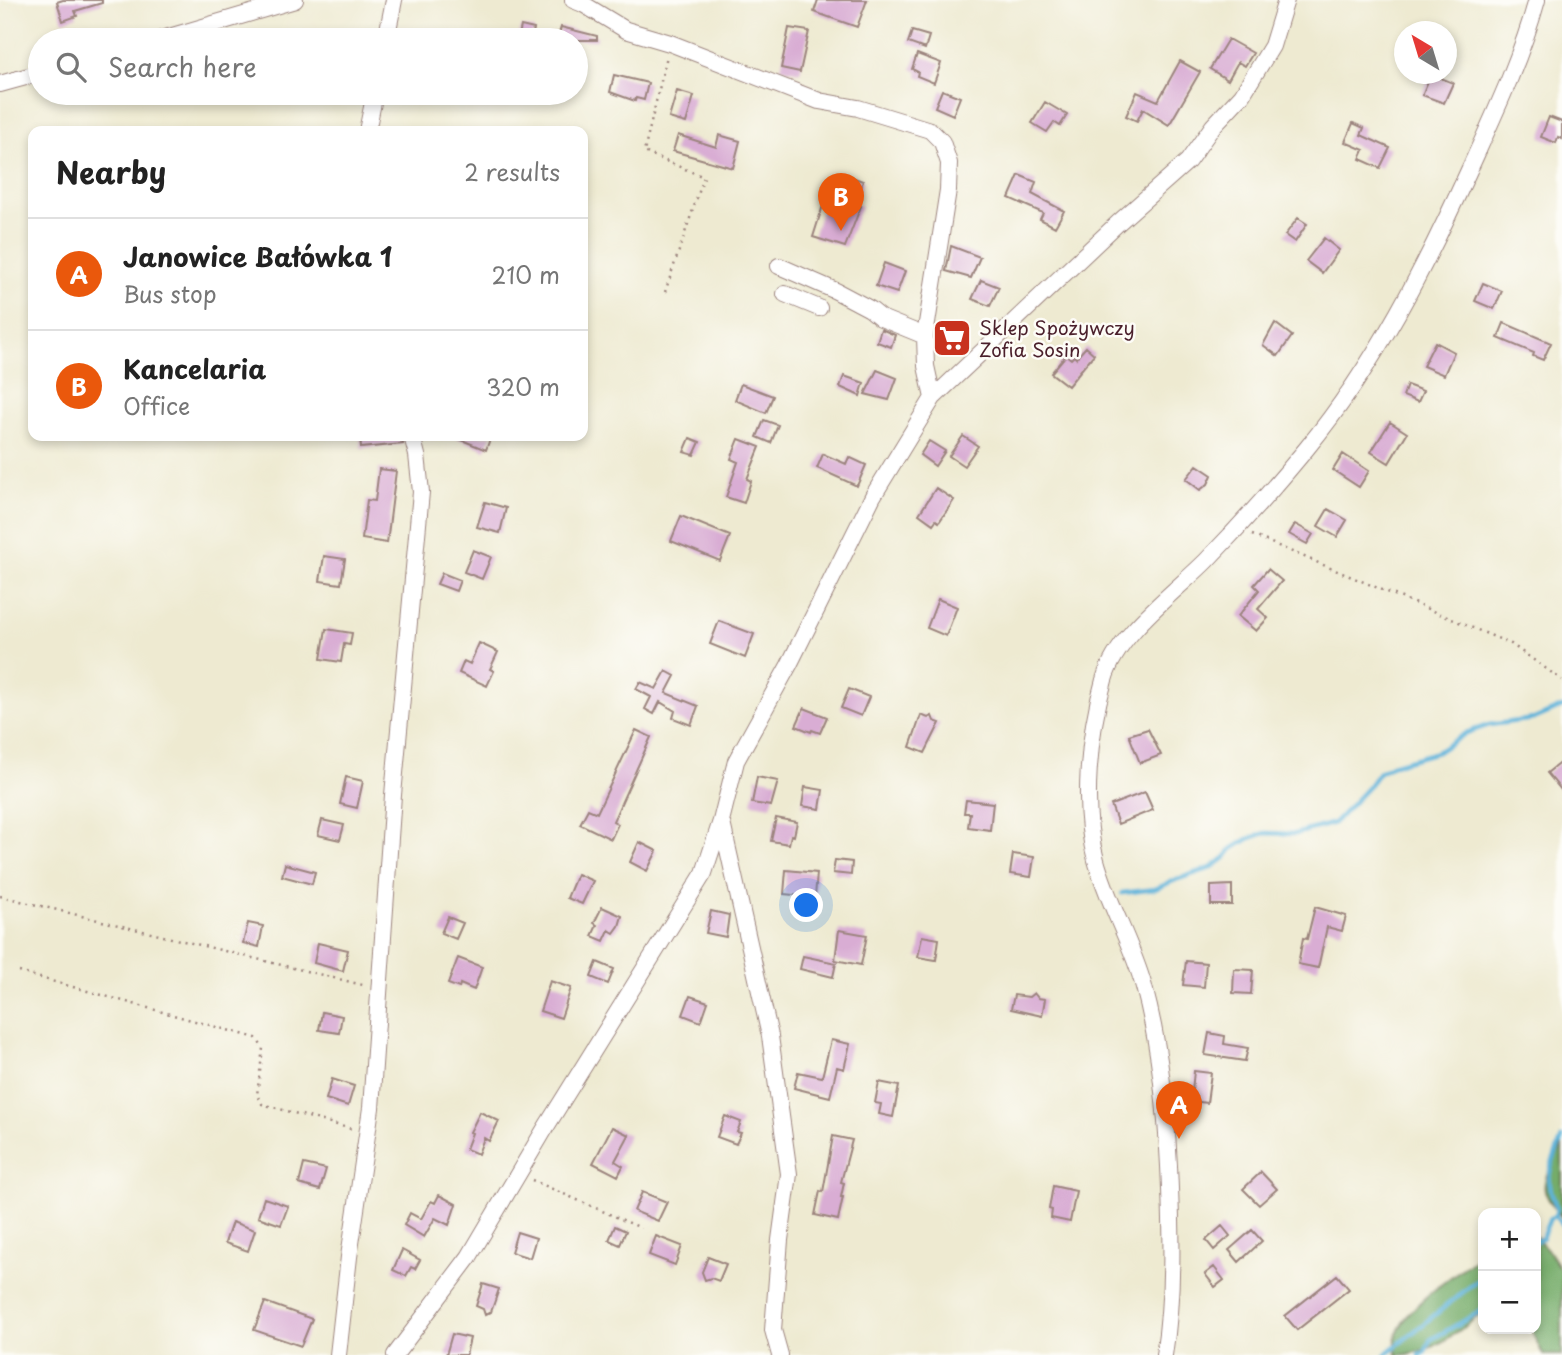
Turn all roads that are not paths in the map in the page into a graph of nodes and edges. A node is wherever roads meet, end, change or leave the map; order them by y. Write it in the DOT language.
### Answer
graph roads {
  1 [pos="295,0"];
  2 [pos="394,0"];
  3 [pos="573,0"];
  4 [pos="1286,0"];
  5 [pos="1537,0"];
  6 [pos="200,28"];
  7 [pos="388,28"];
  8 [pos="28,76"];
  9 [pos="0,84"];
  10 [pos="372,105"];
  11 [pos="368,126"];
  12 [pos="779,266"];
  13 [pos="785,295"];
  14 [pos="819,308"];
  15 [pos="925,336"];
  16 [pos="933,397"];
  17 [pos="413,441"];
  18 [pos="721,821"];
  19 [pos="338,1355"];
  20 [pos="395,1355"];
  21 [pos="780,1355"];
  22 [pos="1164,1355"];
  1 -- 6 [label="street"];
  2 -- 7 [label="street"];
  3 -- 15 [label="street"];
  4 -- 16 [label="street"];
  5 -- 22 [label="street"];
  8 -- 9 [label="street"];
  10 -- 11 [label="street"];
  12 -- 15 [label="street"];
  13 -- 14 [label="street"];
  15 -- 16 [label="street"];
  16 -- 18 [label="street"];
  17 -- 19 [label="street"];
  18 -- 20 [label="street"];
  18 -- 21 [label="street"];
}
